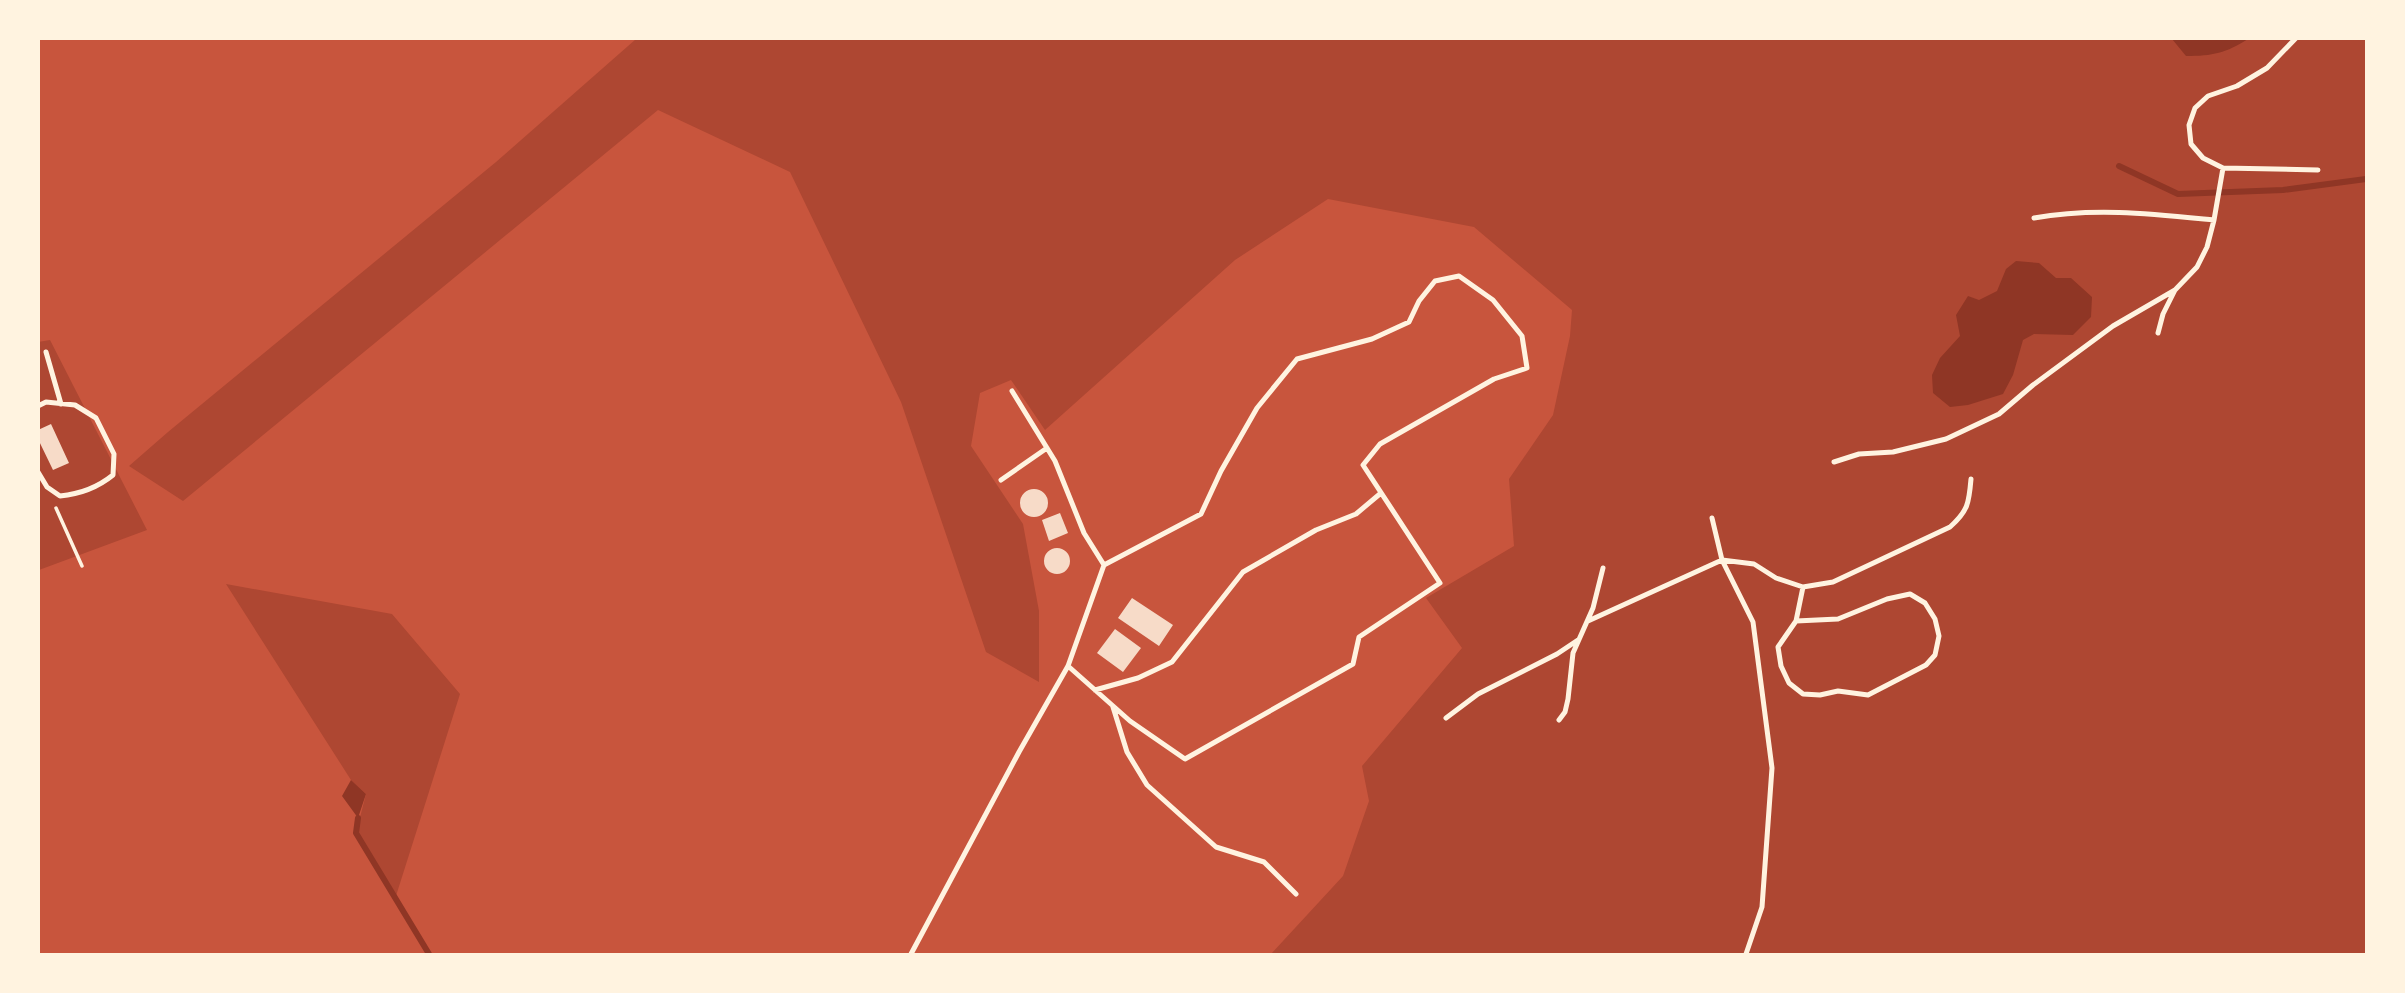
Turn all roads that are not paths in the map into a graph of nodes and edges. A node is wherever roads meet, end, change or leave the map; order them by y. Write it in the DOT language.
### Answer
graph roads {
  1 [pos="2296,38"];
  2 [pos="2223,168"];
  3 [pos="2318,170"];
  4 [pos="2034,218"];
  5 [pos="2214,220"];
  6 [pos="2175,290"];
  7 [pos="2158,333"];
  8 [pos="46,352"];
  9 [pos="1012,391"];
  10 [pos="61,404"];
  11 [pos="38,406"];
  12 [pos="1047,448"];
  13 [pos="1834,462"];
  14 [pos="38,472"];
  15 [pos="1971,479"];
  16 [pos="1002,480"];
  17 [pos="1381,493"];
  18 [pos="1712,518"];
  19 [pos="1722,560"];
  20 [pos="1104,565"];
  21 [pos="1603,568"];
  22 [pos="1803,587"];
  23 [pos="1588,621"];
  24 [pos="1796,621"];
  25 [pos="1578,640"];
  26 [pos="1068,666"];
  27 [pos="1095,690"];
  28 [pos="1113,706"];
  29 [pos="1446,718"];
  30 [pos="1559,720"];
  31 [pos="1296,894"];
  32 [pos="911,954"];
  33 [pos="1746,954"];
  1 -- 2 [label="lane"];
  2 -- 3 [label="lane"];
  2 -- 5 [label="lane"];
  4 -- 5 [label="lane"];
  5 -- 6 [label="lane"];
  6 -- 7 [label="lane"];
  6 -- 13 [label="lane"];
  8 -- 10 [label="lane"];
  9 -- 12 [label="lane"];
  10 -- 11 [label="lane"];
  10 -- 14 [label="lane"];
  12 -- 16 [label="lane"];
  12 -- 20 [label="lane"];
  15 -- 22 [label="lane"];
  17 -- 20 [label="lane"];
  17 -- 27 [label="lane"];
  17 -- 28 [label="lane"];
  18 -- 19 [label="lane"];
  19 -- 22 [label="lane"];
  19 -- 23 [label="lane"];
  19 -- 33 [label="lane"];
  20 -- 26 [label="lane"];
  21 -- 23 [label="lane"];
  22 -- 24 [label="lane"];
  23 -- 25 [label="lane"];
  24 -- 24 [label="lane"];
  25 -- 29 [label="lane"];
  25 -- 30 [label="lane"];
  26 -- 27 [label="lane"];
  26 -- 32 [label="lane"];
  27 -- 28 [label="lane"];
  28 -- 31 [label="lane"];
}
